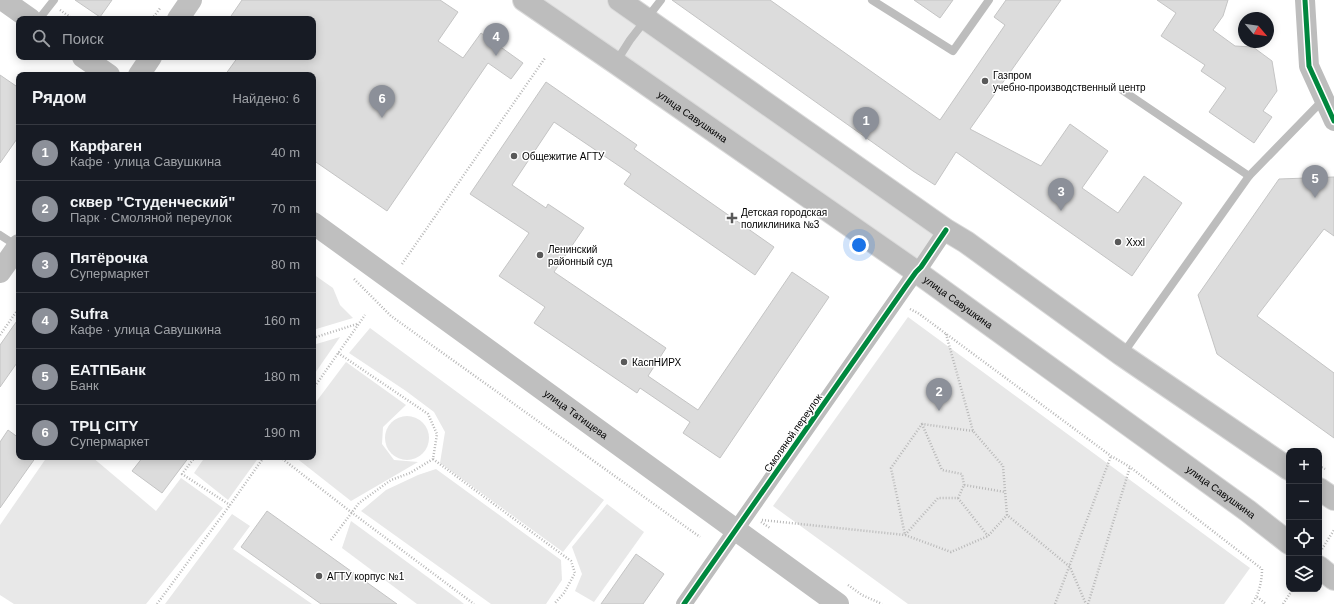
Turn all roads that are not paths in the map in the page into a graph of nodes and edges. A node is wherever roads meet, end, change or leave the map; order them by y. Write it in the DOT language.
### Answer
graph roads {
  1 [pos="3,0"];
  2 [pos="54,0"];
  3 [pos="192,0"];
  4 [pos="524,0"];
  5 [pos="619,0"];
  6 [pos="661,0"];
  7 [pos="872,0"];
  8 [pos="989,0"];
  9 [pos="1305,0"];
  10 [pos="170,13"];
  11 [pos="26,16"];
  12 [pos="42,16"];
  13 [pos="646,19"];
  14 [pos="87,60"];
  15 [pos="149,60"];
  16 [pos="616,62"];
  17 [pos="105,72"];
  18 [pos="141,72"];
  19 [pos="1122,90"];
  20 [pos="1324,100"];
  21 [pos="1334,121"];
  22 [pos="1249,176"];
  23 [pos="316,225"];
  24 [pos="946,230"];
  25 [pos="12,242"];
  26 [pos="0,272"];
  27 [pos="916,272"];
  28 [pos="1122,355"];
  29 [pos="1286,467"];
  30 [pos="1322,491"];
  31 [pos="1334,500"];
  32 [pos="736,530"];
  33 [pos="1286,541"];
  34 [pos="1322,569"];
  35 [pos="1334,579"];
  36 [pos="684,604"];
  37 [pos="838,604"];
  1 -- 11 [label="main road"];
  2 -- 12 [label="lane"];
  3 -- 10 [label="main road"];
  4 -- 16 [label="highway, улица Савушкина"];
  5 -- 13 [label="highway"];
  6 -- 13 [label="lane"];
  7 -- 8 [label="lane"];
  9 -- 20 [label="street"];
  13 -- 16 [label="lane"];
  13 -- 24 [label="highway"];
  14 -- 17 [label="main road"];
  15 -- 18 [label="main road"];
  16 -- 27 [label="highway, улица Савушкина"];
  19 -- 22 [label="lane"];
  20 -- 21 [label="street"];
  20 -- 22 [label="lane"];
  22 -- 28 [label="lane"];
  23 -- 32 [label="main road, улица Татищева"];
  24 -- 27 [label="street, Смоляной переулок"];
  24 -- 28 [label="highway"];
  25 -- 26 [label="main road"];
  27 -- 32 [label="street, Смоляной переулок"];
  27 -- 33 [label="highway, улица Савушкина"];
  28 -- 29 [label="highway"];
  30 -- 31 [label="highway"];
  32 -- 36 [label="street, Смоляной переулок"];
  32 -- 37 [label="main road, улица Татищева"];
  34 -- 35 [label="highway"];
}
